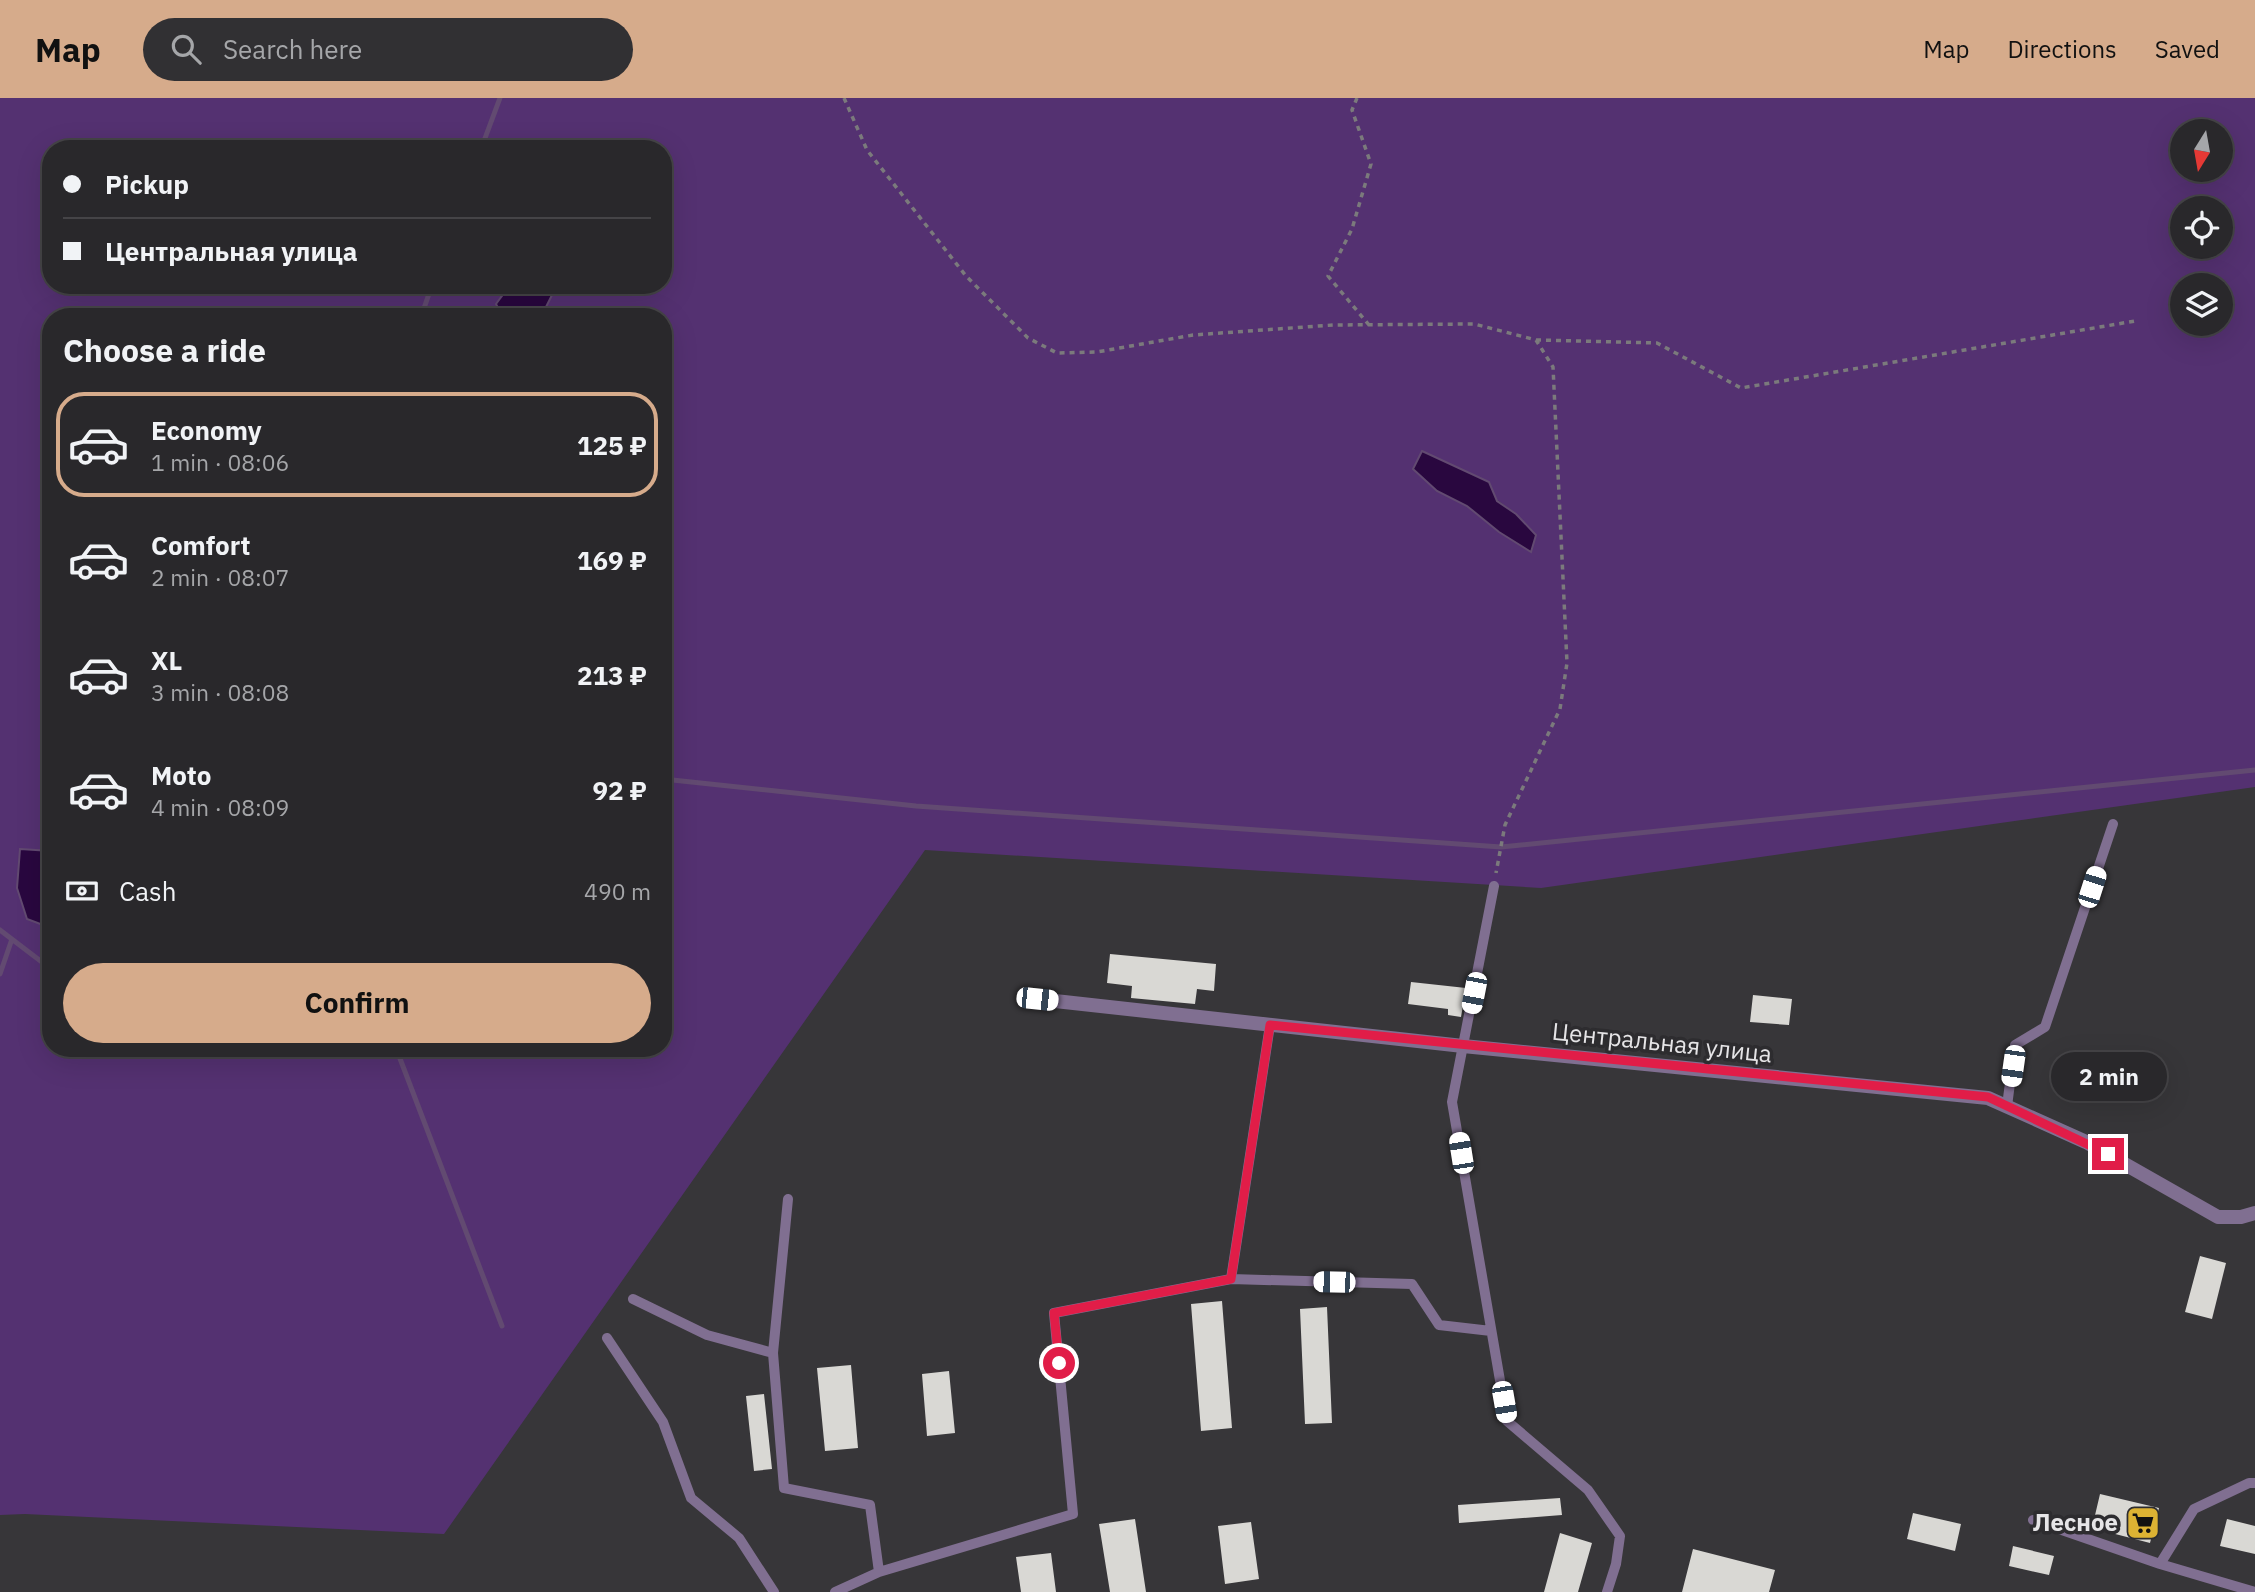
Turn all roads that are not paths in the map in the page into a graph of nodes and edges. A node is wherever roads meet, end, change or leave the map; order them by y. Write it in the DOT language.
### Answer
graph roads {
  1 [pos="2113,824"];
  2 [pos="1494,886"];
  3 [pos="1037,999"];
  4 [pos="1270,1025"];
  5 [pos="1463,1046"];
  6 [pos="2007,1106"];
  7 [pos="788,1199"];
  8 [pos="2255,1213"];
  9 [pos="1231,1279"];
  10 [pos="633,1299"];
  11 [pos="1491,1331"];
  12 [pos="607,1338"];
  13 [pos="773,1353"];
  14 [pos="2255,1483"];
  15 [pos="2032,1520"];
  16 [pos="2160,1564"];
  17 [pos="880,1572"];
  18 [pos="774,1592"];
  19 [pos="835,1592"];
  20 [pos="1607,1592"];
  21 [pos="2255,1592"];
  1 -- 6 [label="lane"];
  2 -- 5 [label="lane"];
  3 -- 4 [label="street, Центральная улица"];
  4 -- 5 [label="street, Центральная улица"];
  4 -- 9 [label="lane"];
  5 -- 6 [label="street, Центральная улица"];
  5 -- 11 [label="lane"];
  6 -- 8 [label="street, Центральная улица"];
  7 -- 13 [label="lane"];
  9 -- 11 [label="lane"];
  9 -- 17 [label="lane"];
  10 -- 13 [label="lane"];
  11 -- 20 [label="lane"];
  12 -- 18 [label="lane"];
  13 -- 17 [label="lane"];
  14 -- 16 [label="lane"];
  15 -- 16 [label="lane"];
  16 -- 21 [label="lane"];
  17 -- 19 [label="lane"];
}
